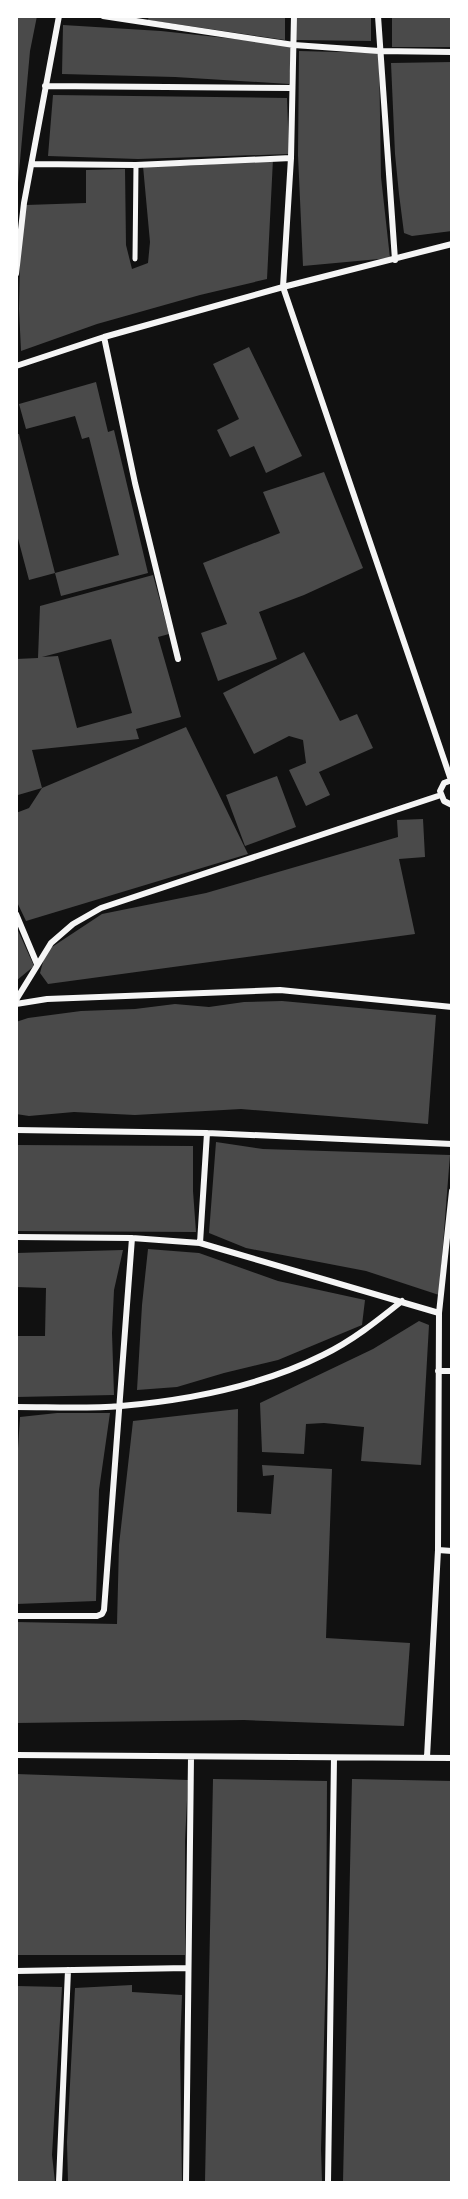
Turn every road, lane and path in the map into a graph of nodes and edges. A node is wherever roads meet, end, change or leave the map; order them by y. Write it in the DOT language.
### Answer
graph roads {
  1 [pos="59,16"];
  2 [pos="103,16"];
  3 [pos="294,16"];
  4 [pos="378,16"];
  5 [pos="139,19"];
  6 [pos="294,45"];
  7 [pos="379,51"];
  8 [pos="452,52"];
  9 [pos="45,86"];
  10 [pos="292,88"];
  11 [pos="291,158"];
  12 [pos="32,164"];
  13 [pos="136,165"];
  14 [pos="452,244"];
  15 [pos="135,259"];
  16 [pos="394,260"];
  17 [pos="16,274"];
  18 [pos="283,286"];
  19 [pos="104,337"];
  20 [pos="16,366"];
  21 [pos="178,659"];
  22 [pos="451,780"];
  23 [pos="441,795"];
  24 [pos="452,805"];
  25 [pos="16,914"];
  26 [pos="37,964"];
  27 [pos="16,1002"];
  28 [pos="452,1008"];
  29 [pos="16,1130"];
  30 [pos="207,1133"];
  31 [pos="452,1144"];
  32 [pos="452,1191"];
  33 [pos="451,1220"];
  34 [pos="16,1237"];
  35 [pos="132,1238"];
  36 [pos="200,1243"];
  37 [pos="402,1301"];
  38 [pos="439,1313"];
  39 [pos="438,1371"];
  40 [pos="452,1371"];
  41 [pos="120,1406"];
  42 [pos="16,1407"];
  43 [pos="438,1550"];
  44 [pos="452,1551"];
  45 [pos="16,1616"];
  46 [pos="16,1755"];
  47 [pos="191,1757"];
  48 [pos="427,1757"];
  49 [pos="334,1758"];
  50 [pos="452,1758"];
  51 [pos="188,1968"];
  52 [pos="68,1970"];
  53 [pos="16,1971"];
  54 [pos="59,2182"];
  55 [pos="186,2182"];
  56 [pos="328,2182"];
  1 -- 9 [label="street"];
  2 -- 5 [label="street"];
  3 -- 6 [label="street"];
  4 -- 7 [label="street"];
  5 -- 6 [label="street"];
  6 -- 7 [label="street"];
  6 -- 10 [label="street"];
  7 -- 8 [label="street"];
  7 -- 16 [label="street"];
  9 -- 10 [label="street"];
  9 -- 12 [label="street"];
  10 -- 11 [label="street"];
  11 -- 13 [label="street"];
  11 -- 18 [label="street"];
  12 -- 13 [label="street"];
  12 -- 17 [label="street"];
  13 -- 15 [label="street"];
  14 -- 16 [label="street"];
  16 -- 18 [label="street"];
  18 -- 19 [label="street"];
  18 -- 22 [label="street"];
  19 -- 20 [label="street"];
  19 -- 21 [label="street"];
  22 -- 23 [label="street"];
  23 -- 24 [label="street"];
  23 -- 26 [label="street"];
  25 -- 26 [label="street"];
  26 -- 27 [label="street"];
  27 -- 28 [label="street"];
  29 -- 30 [label="street"];
  30 -- 31 [label="street"];
  30 -- 36 [label="street"];
  32 -- 33 [label="street"];
  33 -- 38 [label="street"];
  34 -- 35 [label="street"];
  35 -- 36 [label="street"];
  35 -- 41 [label="street"];
  36 -- 37 [label="street"];
  37 -- 38 [label="street"];
  37 -- 41 [label="street"];
  38 -- 39 [label="street"];
  39 -- 40 [label="street"];
  39 -- 43 [label="street"];
  41 -- 42 [label="street"];
  41 -- 45 [label="street"];
  43 -- 44 [label="street"];
  43 -- 48 [label="street"];
  46 -- 47 [label="street"];
  47 -- 49 [label="street"];
  47 -- 51 [label="street"];
  48 -- 49 [label="street"];
  48 -- 50 [label="street"];
  49 -- 56 [label="street"];
  51 -- 52 [label="street"];
  51 -- 55 [label="street"];
  52 -- 53 [label="street"];
  52 -- 54 [label="street"];
}
